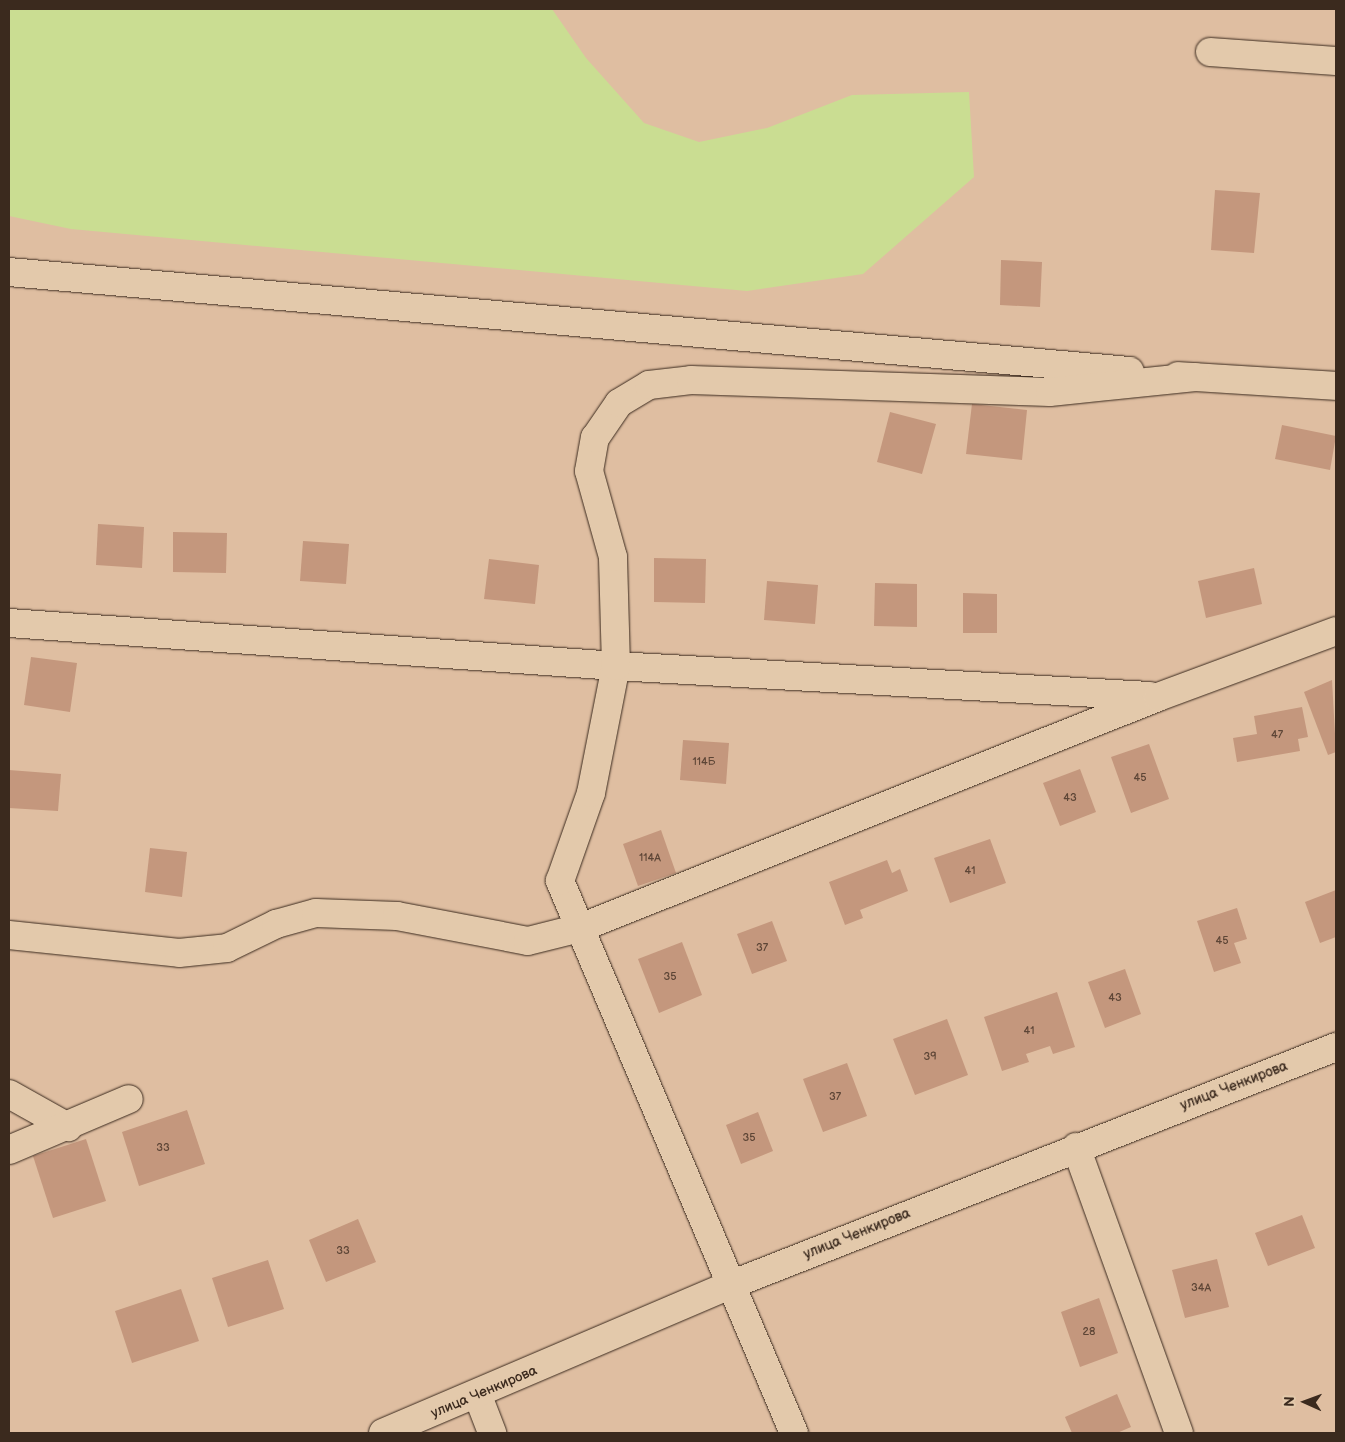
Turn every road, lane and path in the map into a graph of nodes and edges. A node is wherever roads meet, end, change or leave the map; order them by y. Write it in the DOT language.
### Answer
graph roads {
  1 [pos="1210,52"];
  2 [pos="1336,60"];
  3 [pos="9,272"];
  4 [pos="1195,377"];
  5 [pos="1336,386"];
  6 [pos="9,622"];
  7 [pos="1336,631"];
  8 [pos="616,666"];
  9 [pos="1158,697"];
  10 [pos="580,928"];
  11 [pos="9,935"];
  12 [pos="1336,1047"];
  13 [pos="9,1094"];
  14 [pos="128,1098"];
  15 [pos="68,1127"];
  16 [pos="1076,1147"];
  17 [pos="9,1150"];
  18 [pos="733,1284"];
  19 [pos="478,1396"];
  20 [pos="383,1433"];
  21 [pos="492,1433"];
  22 [pos="794,1433"];
  23 [pos="1179,1433"];
  1 -- 2 [label="street"];
  3 -- 4 [label="street"];
  4 -- 5 [label="street"];
  4 -- 8 [label="street"];
  6 -- 8 [label="street"];
  7 -- 9 [label="street"];
  8 -- 9 [label="street"];
  8 -- 10 [label="street"];
  9 -- 10 [label="street"];
  10 -- 11 [label="street"];
  10 -- 18 [label="street"];
  12 -- 16 [label="street, улица Ченкирова"];
  13 -- 15 [label="street"];
  14 -- 15 [label="street"];
  15 -- 17 [label="street"];
  16 -- 18 [label="street, улица Ченкирова"];
  16 -- 23 [label="street"];
  18 -- 19 [label="street, улица Ченкирова"];
  18 -- 22 [label="street"];
  19 -- 20 [label="street, улица Ченкирова"];
  19 -- 21 [label="street"];
}
